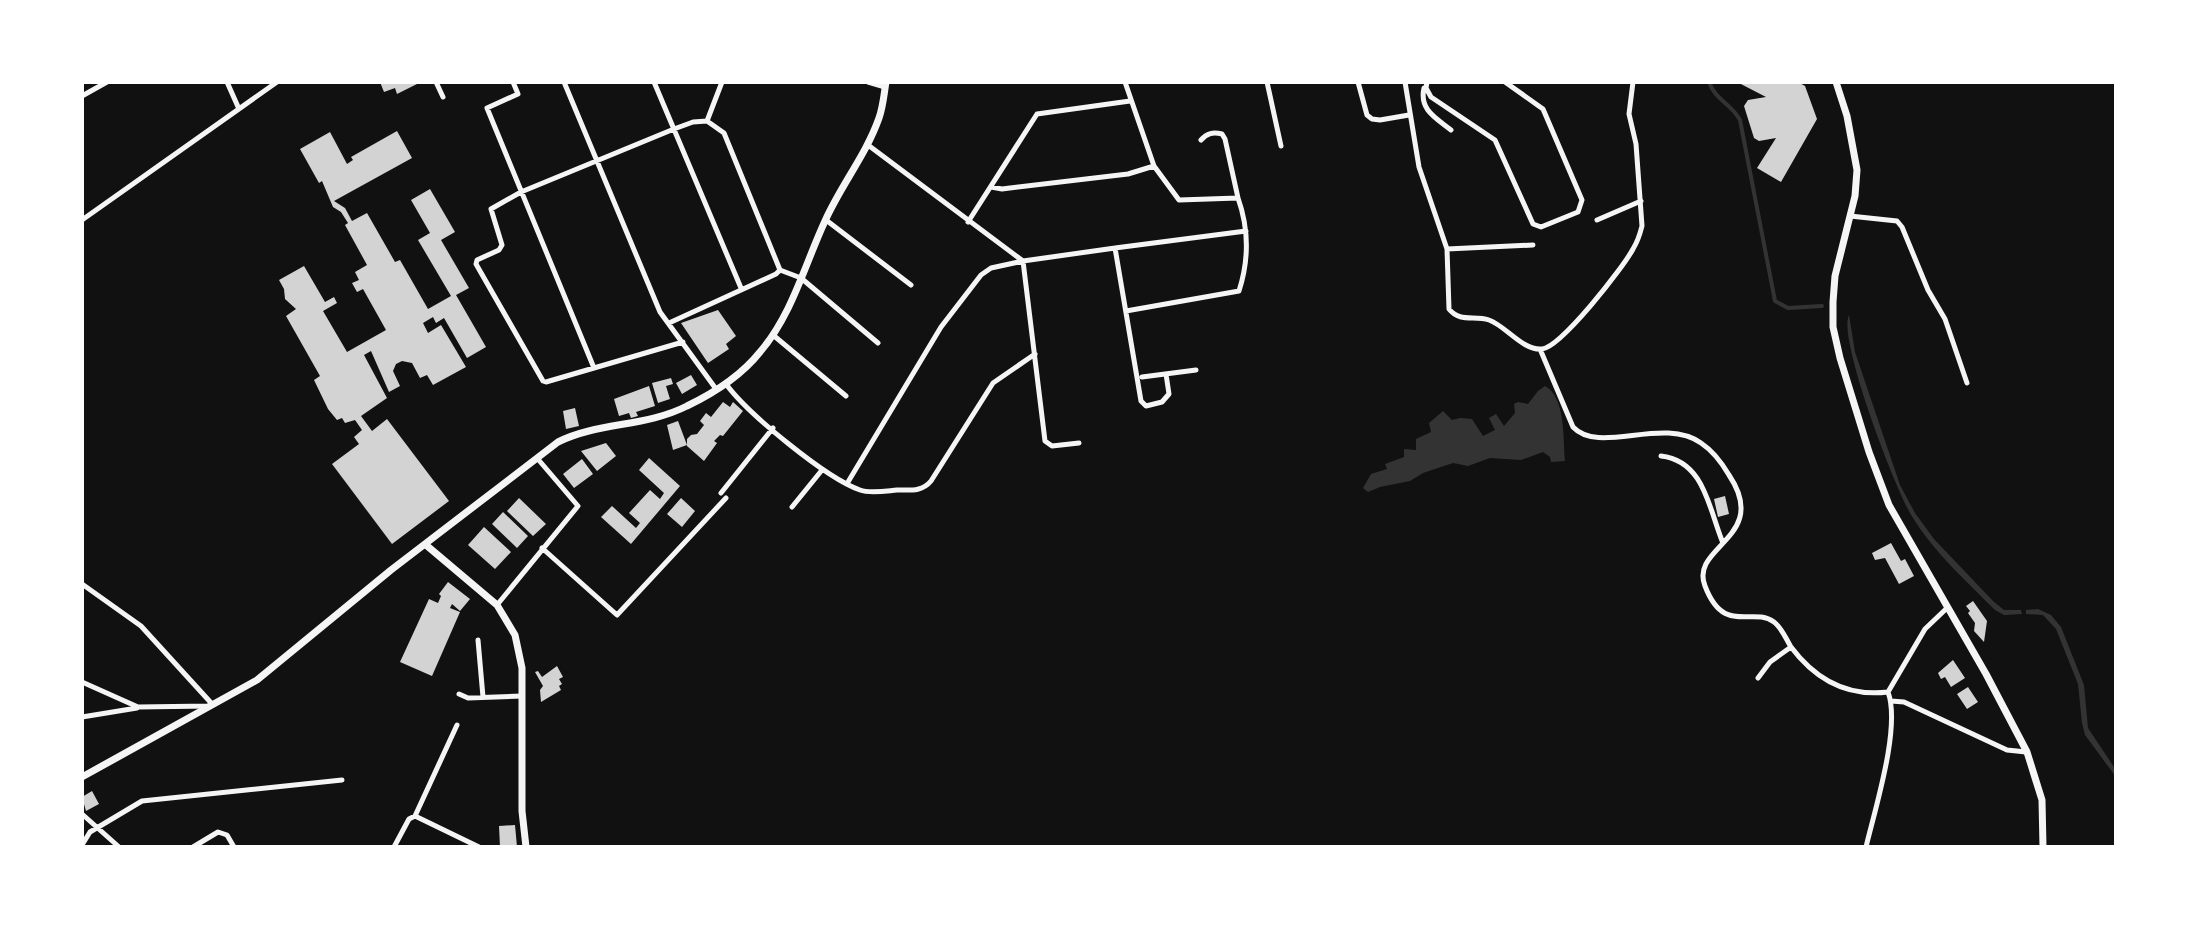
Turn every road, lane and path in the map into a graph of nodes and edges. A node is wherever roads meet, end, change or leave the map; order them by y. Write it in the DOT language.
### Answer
graph roads {
  1 [pos="107,82"];
  2 [pos="227,82"];
  3 [pos="277,82"];
  4 [pos="436,82"];
  5 [pos="513,82"];
  6 [pos="564,82"];
  7 [pos="654,82"];
  8 [pos="722,82"];
  9 [pos="868,82"];
  10 [pos="1125,82"];
  11 [pos="1267,82"];
  12 [pos="1358,82"];
  13 [pos="1405,82"];
  14 [pos="1505,82"];
  15 [pos="1633,82"];
  16 [pos="1836,82"];
  17 [pos="1427,83"];
  18 [pos="886,84"];
  19 [pos="82,96"];
  20 [pos="443,97"];
  21 [pos="1130,101"];
  22 [pos="239,109"];
  23 [pos="1409,115"];
  24 [pos="707,121"];
  25 [pos="674,129"];
  26 [pos="1451,130"];
  27 [pos="1201,140"];
  28 [pos="868,145"];
  29 [pos="1281,146"];
  30 [pos="598,162"];
  31 [pos="1154,166"];
  32 [pos="991,187"];
  33 [pos="521,192"];
  34 [pos="1238,198"];
  35 [pos="1641,201"];
  36 [pos="1850,216"];
  37 [pos="825,219"];
  38 [pos="82,220"];
  39 [pos="1597,220"];
  40 [pos="968,222"];
  41 [pos="1246,231"];
  42 [pos="1533,245"];
  43 [pos="1115,248"];
  44 [pos="1447,249"];
  45 [pos="1023,261"];
  46 [pos="780,270"];
  47 [pos="801,278"];
  48 [pos="911,285"];
  49 [pos="741,288"];
  50 [pos="1126,311"];
  51 [pos="669,323"];
  52 [pos="773,335"];
  53 [pos="683,342"];
  54 [pos="878,343"];
  55 [pos="1540,349"];
  56 [pos="1035,354"];
  57 [pos="594,368"];
  58 [pos="1196,370"];
  59 [pos="1166,374"];
  60 [pos="1142,377"];
  61 [pos="1967,383"];
  62 [pos="726,384"];
  63 [pos="716,389"];
  64 [pos="846,396"];
  65 [pos="773,428"];
  66 [pos="1079,443"];
  67 [pos="1661,456"];
  68 [pos="536,458"];
  69 [pos="822,470"];
  70 [pos="848,482"];
  71 [pos="792,507"];
  72 [pos="1724,544"];
  73 [pos="426,545"];
  74 [pos="542,548"];
  75 [pos="82,584"];
  76 [pos="497,605"];
  77 [pos="1947,608"];
  78 [pos="478,640"];
  79 [pos="1791,647"];
  80 [pos="1758,678"];
  81 [pos="82,682"];
  82 [pos="1888,692"];
  83 [pos="459,694"];
  84 [pos="522,696"];
  85 [pos="483,697"];
  86 [pos="1891,701"];
  87 [pos="214,706"];
  88 [pos="138,707"];
  89 [pos="82,717"];
  90 [pos="457,725"];
  91 [pos="2027,752"];
  92 [pos="82,777"];
  93 [pos="342,780"];
  94 [pos="82,814"];
  95 [pos="415,816"];
  96 [pos="97,828"];
  97 [pos="468,840"];
  98 [pos="82,845"];
  99 [pos="119,847"];
  100 [pos="193,847"];
  101 [pos="234,847"];
  102 [pos="394,847"];
  103 [pos="465,847"];
  104 [pos="479,847"];
  105 [pos="526,847"];
  106 [pos="1866,847"];
  107 [pos="2043,847"];
  1 -- 19 [label="street"];
  2 -- 22 [label="street"];
  3 -- 22 [label="street"];
  4 -- 20 [label="street"];
  5 -- 33 [label="street"];
  6 -- 30 [label="street"];
  7 -- 25 [label="street"];
  8 -- 24 [label="street"];
  9 -- 18 [label="street"];
  10 -- 21 [label="street"];
  11 -- 29 [label="street"];
  12 -- 23 [label="street"];
  13 -- 23 [label="street"];
  14 -- 17 [label="street"];
  15 -- 35 [label="street"];
  16 -- 36 [label="street"];
  17 -- 26 [label="street"];
  18 -- 28 [label="street"];
  21 -- 31 [label="street"];
  21 -- 32 [label="street"];
  22 -- 38 [label="street"];
  23 -- 44 [label="street"];
  24 -- 25 [label="street"];
  24 -- 46 [label="street"];
  25 -- 30 [label="street"];
  25 -- 49 [label="street"];
  27 -- 34 [label="street"];
  28 -- 37 [label="street"];
  28 -- 40 [label="street"];
  30 -- 33 [label="street"];
  30 -- 51 [label="street"];
  31 -- 32 [label="street"];
  31 -- 34 [label="street"];
  32 -- 40 [label="street"];
  33 -- 57 [label="street"];
  33 -- 57 [label="street"];
  34 -- 41 [label="street"];
  35 -- 39 [label="street"];
  35 -- 55 [label="street"];
  36 -- 61 [label="street"];
  36 -- 77 [label="street"];
  37 -- 47 [label="street"];
  37 -- 48 [label="street"];
  40 -- 45 [label="street"];
  41 -- 43 [label="street"];
  41 -- 50 [label="street"];
  42 -- 44 [label="street"];
  43 -- 45 [label="street"];
  43 -- 50 [label="street"];
  44 -- 55 [label="street"];
  45 -- 56 [label="street"];
  45 -- 70 [label="street"];
  46 -- 47 [label="street"];
  46 -- 49 [label="street"];
  47 -- 52 [label="street"];
  47 -- 54 [label="street"];
  49 -- 51 [label="street"];
  50 -- 59 [label="street"];
  51 -- 53 [label="street"];
  52 -- 62 [label="street"];
  52 -- 64 [label="street"];
  53 -- 57 [label="street"];
  53 -- 63 [label="street"];
  55 -- 72 [label="street"];
  56 -- 66 [label="street"];
  56 -- 70 [label="street"];
  58 -- 59 [label="street"];
  59 -- 60 [label="street"];
  62 -- 63 [label="street"];
  62 -- 65 [label="street"];
  63 -- 68 [label="street"];
  65 -- 69 [label="street"];
  65 -- 74 [label="street"];
  67 -- 72 [label="street"];
  68 -- 73 [label="street"];
  68 -- 74 [label="street"];
  69 -- 70 [label="street"];
  69 -- 71 [label="street"];
  72 -- 79 [label="street"];
  73 -- 76 [label="street"];
  73 -- 87 [label="street"];
  74 -- 76 [label="street"];
  75 -- 87 [label="street"];
  76 -- 84 [label="street"];
  77 -- 82 [label="street"];
  77 -- 91 [label="street"];
  78 -- 85 [label="street"];
  79 -- 80 [label="street"];
  79 -- 82 [label="street"];
  81 -- 88 [label="street"];
  82 -- 86 [label="street"];
  83 -- 85 [label="street"];
  84 -- 85 [label="street"];
  84 -- 105 [label="street"];
  86 -- 91 [label="street"];
  86 -- 106 [label="street"];
  87 -- 88 [label="street"];
  87 -- 92 [label="street"];
  88 -- 89 [label="street"];
  90 -- 95 [label="street"];
  91 -- 107 [label="street"];
  93 -- 96 [label="street"];
  94 -- 96 [label="street"];
  95 -- 97 [label="street"];
  95 -- 102 [label="street"];
  96 -- 98 [label="street"];
  96 -- 99 [label="street"];
  97 -- 103 [label="street"];
  97 -- 104 [label="street"];
  100 -- 101 [label="street"];
}
